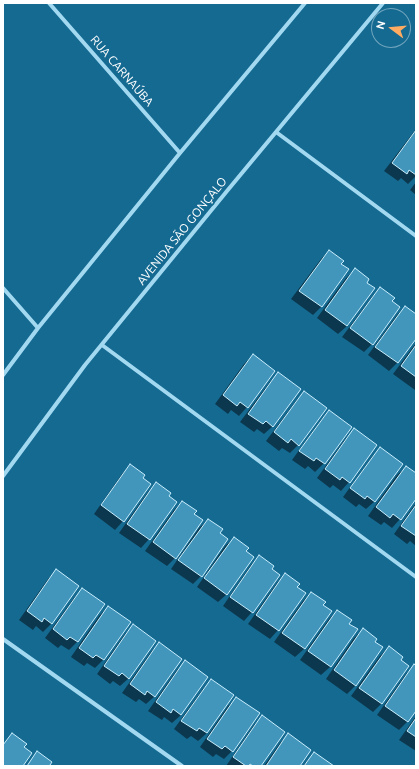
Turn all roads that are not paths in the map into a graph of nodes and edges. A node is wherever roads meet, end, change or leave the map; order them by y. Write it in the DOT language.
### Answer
graph roads {
  1 [pos="49,3"];
  2 [pos="305,3"];
  3 [pos="383,3"];
  4 [pos="276,132"];
  5 [pos="180,153"];
  6 [pos="416,236"];
  7 [pos="3,288"];
  8 [pos="38,328"];
  9 [pos="102,345"];
  10 [pos="3,375"];
  11 [pos="3,476"];
  12 [pos="416,577"];
  13 [pos="3,639"];
  14 [pos="182,766"];
  1 -- 5 [label="street, RUA CARNAÚBA"];
  2 -- 5 [label="street"];
  3 -- 4 [label="street, AVENIDA SÃO GONÇALO"];
  4 -- 6 [label="street"];
  4 -- 9 [label="street, AVENIDA SÃO GONÇALO"];
  5 -- 8 [label="street"];
  7 -- 8 [label="street"];
  8 -- 10 [label="street"];
  9 -- 11 [label="street, AVENIDA SÃO GONÇALO"];
  9 -- 12 [label="street"];
  13 -- 14 [label="street"];
}
